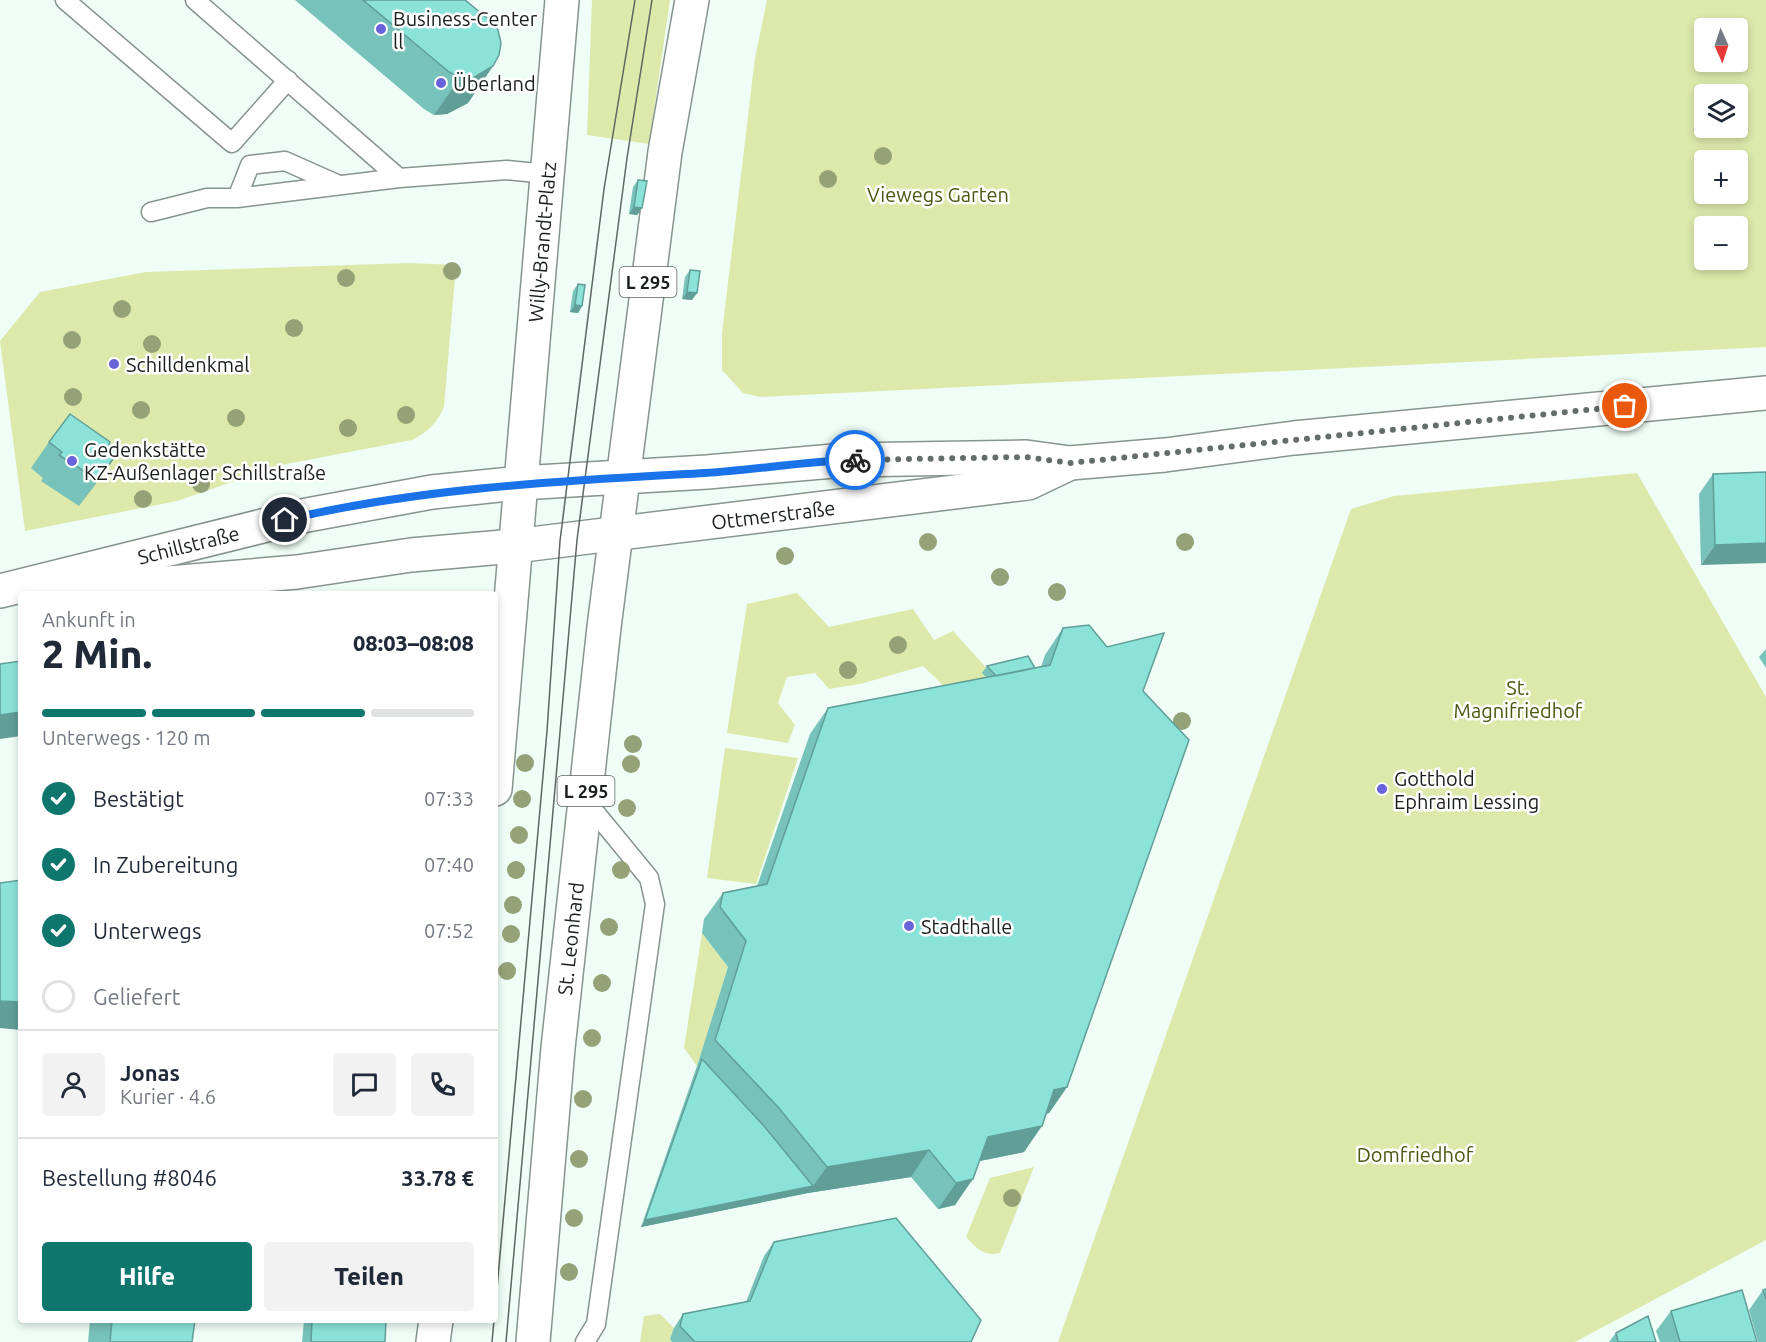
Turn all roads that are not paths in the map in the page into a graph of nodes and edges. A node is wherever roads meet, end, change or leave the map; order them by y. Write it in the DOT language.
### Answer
graph roads {
  1 [pos="65,0"];
  2 [pos="195,0"];
  3 [pos="561,0"];
  4 [pos="692,0"];
  5 [pos="288,80"];
  6 [pos="547,174"];
  7 [pos="399,178"];
  8 [pos="339,185"];
  9 [pos="237,198"];
  10 [pos="151,212"];
  11 [pos="1766,393"];
  12 [pos="1070,463"];
  13 [pos="624,477"];
  14 [pos="520,483"];
  15 [pos="616,535"];
  16 [pos="515,546"];
  17 [pos="0,591"];
  18 [pos="78,591"];
  19 [pos="18,596"];
  20 [pos="0,597"];
  21 [pos="498,753"];
  22 [pos="585,800"];
  23 [pos="436,1323"];
  24 [pos="434,1342"];
  25 [pos="533,1342"];
  26 [pos="585,1342"];
  1 -- 5 [label="lane"];
  2 -- 5 [label="lane"];
  3 -- 6 [label="main road, Willy-Brandt-Platz"];
  4 -- 13 [label="main road, L 295"];
  5 -- 7 [label="lane"];
  6 -- 7 [label="lane"];
  6 -- 14 [label="main road, Willy-Brandt-Platz"];
  7 -- 8 [label="lane"];
  8 -- 9 [label="lane"];
  8 -- 9 [label="lane"];
  9 -- 10 [label="lane"];
  11 -- 12 [label="main road, Ottmerstraße"];
  12 -- 13 [label="main road, Ottmerstraße"];
  12 -- 15 [label="main road, Ottmerstraße"];
  13 -- 14 [label="main road, Schillstraße"];
  13 -- 15 [label="main road, L 295"];
  14 -- 16 [label="main road, Willy-Brandt-Platz"];
  14 -- 17 [label="main road, Schillstraße"];
  15 -- 16 [label="main road, Ottmerstraße"];
  15 -- 22 [label="main road, St. Leonhard / L 295"];
  16 -- 18 [label="main road, Schillstraße"];
  16 -- 21 [label="main road"];
  19 -- 20 [label="main road"];
  22 -- 25 [label="main road, St. Leonhard / L 295"];
  22 -- 26 [label="lane"];
  23 -- 24 [label="main road"];
}
